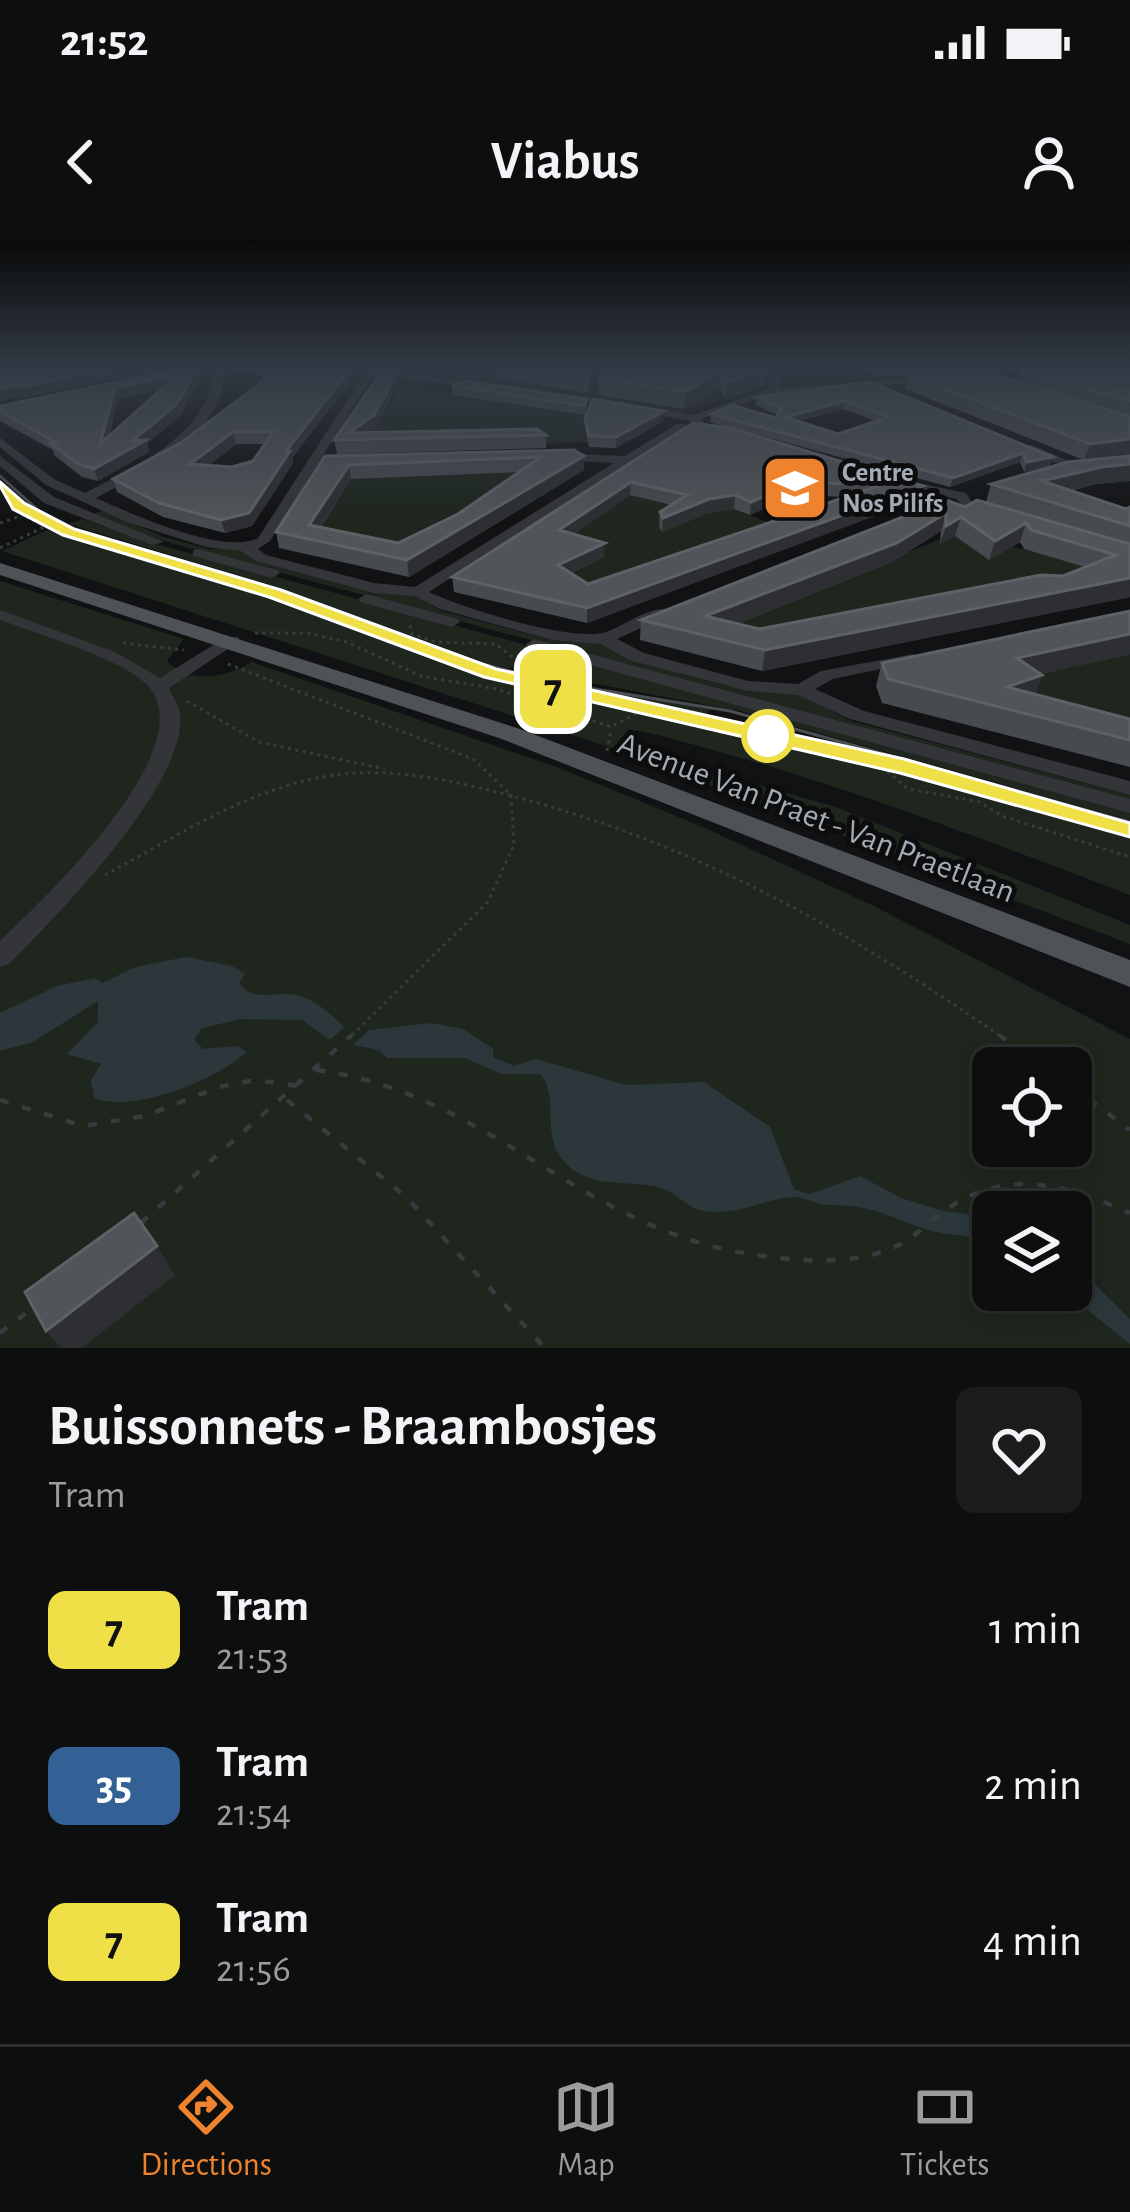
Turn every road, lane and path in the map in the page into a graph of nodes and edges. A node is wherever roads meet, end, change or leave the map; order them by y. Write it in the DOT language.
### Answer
graph roads {
  1 [pos="201,417"];
  2 [pos="345,417"];
  3 [pos="662,417"];
  4 [pos="705,417"];
  5 [pos="693,423"];
  6 [pos="1007,439"];
  7 [pos="0,441"];
  8 [pos="533,457"];
  9 [pos="0,460"];
  10 [pos="627,460"];
  11 [pos="1096,466"];
  12 [pos="1079,468"];
  13 [pos="1044,474"];
  14 [pos="882,478"];
  15 [pos="85,497"];
  16 [pos="956,502"];
  17 [pos="40,509"];
  18 [pos="24,517"];
  19 [pos="0,523"];
  20 [pos="47,527"];
  21 [pos="57,531"];
  22 [pos="0,548"];
  23 [pos="250,548"];
  24 [pos="0,569"];
  25 [pos="418,592"];
  26 [pos="682,605"];
  27 [pos="0,615"];
  28 [pos="405,617"];
  29 [pos="242,637"];
  30 [pos="604,639"];
  31 [pos="121,643"];
  32 [pos="935,652"];
  33 [pos="205,658"];
  34 [pos="593,675"];
  35 [pos="160,686"];
  36 [pos="801,690"];
  37 [pos="747,723"];
  38 [pos="610,727"];
  39 [pos="740,734"];
  40 [pos="607,751"];
  41 [pos="399,771"];
  42 [pos="1130,788"];
  43 [pos="511,795"];
  44 [pos="1130,806"];
  45 [pos="1130,857"];
  46 [pos="95,880"];
  47 [pos="0,957"];
  48 [pos="1130,974"];
  49 [pos="1015,1047"];
  50 [pos="314,1070"];
  51 [pos="298,1086"];
  52 [pos="286,1099"];
  53 [pos="0,1100"];
  54 [pos="1092,1102"];
  55 [pos="1130,1130"];
  56 [pos="1130,1213"];
  57 [pos="125,1235"];
  58 [pos="36,1305"];
  59 [pos="0,1334"];
  60 [pos="545,1348"];
  1 -- 15 [label="street"];
  2 -- 23 [label="street"];
  3 -- 5 [label="street"];
  4 -- 5 [label="street"];
  5 -- 10 [label="street"];
  6 -- 12 [label="street"];
  7 -- 15 [label="street"];
  8 -- 10 [label="street"];
  9 -- 44 [label="street"];
  10 -- 25 [label="street"];
  11 -- 12 [label="street"];
  12 -- 13 [label="street"];
  14 -- 16 [label="street"];
  15 -- 23 [label="street"];
  17 -- 18 [label="path"];
  18 -- 19 [label="path"];
  18 -- 20 [label="path"];
  20 -- 21 [label="path"];
  20 -- 22 [label="path"];
  23 -- 25 [label="street"];
  24 -- 29 [label="main road, Avenue Van Praet - Van Praetlaan"];
  25 -- 30 [label="street"];
  26 -- 30 [label="street"];
  27 -- 35 [label="street"];
  28 -- 34 [label="path"];
  29 -- 33 [label="street"];
  29 -- 38 [label="path"];
  29 -- 48 [label="main road, Avenue Van Praet - Van Praetlaan"];
  30 -- 36 [label="street"];
  31 -- 33 [label="path"];
  32 -- 36 [label="street"];
  33 -- 35 [label="street"];
  33 -- 43 [label="path"];
  35 -- 41 [label="path"];
  35 -- 47 [label="street"];
  36 -- 42 [label="street"];
  37 -- 39 [label="path"];
  38 -- 39 [label="path"];
  38 -- 40 [label="path"];
  39 -- 45 [label="path"];
  41 -- 43 [label="path"];
  41 -- 46 [label="path"];
  43 -- 49 [label="path"];
  43 -- 50 [label="path"];
  50 -- 51 [label="path"];
  50 -- 56 [label="path"];
  51 -- 52 [label="path"];
  51 -- 53 [label="path"];
  52 -- 57 [label="path"];
  52 -- 60 [label="path"];
  54 -- 55 [label="path"];
  58 -- 59 [label="path"];
}
